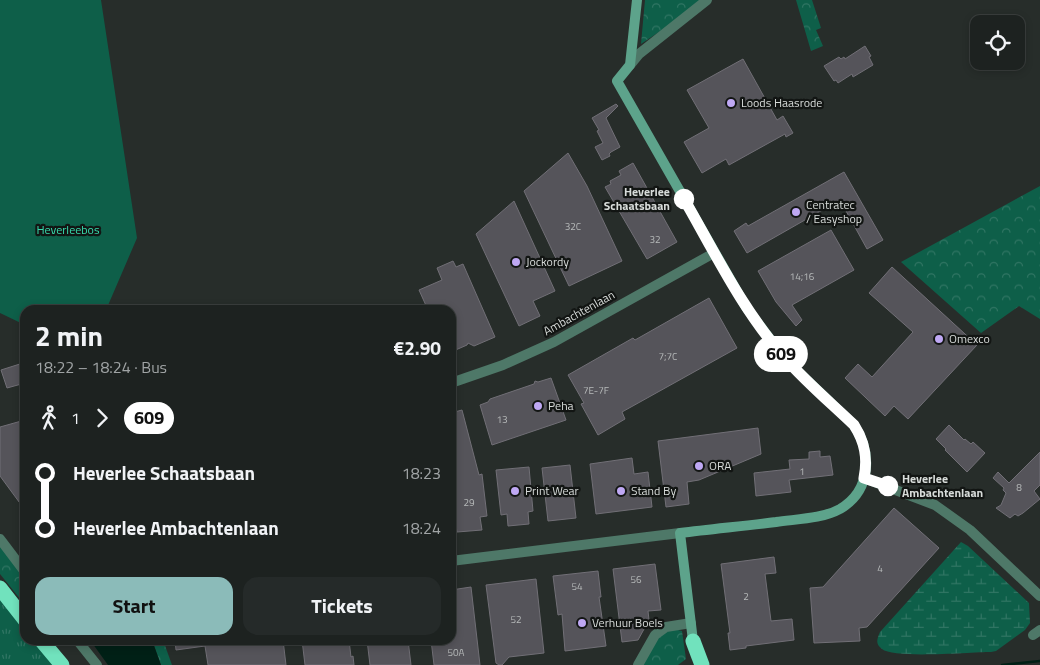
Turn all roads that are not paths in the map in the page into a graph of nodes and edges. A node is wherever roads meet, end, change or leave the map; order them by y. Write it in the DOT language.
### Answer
graph roads {
  1 [pos="637,0"];
  2 [pos="707,0"];
  3 [pos="630,65"];
  4 [pos="714,253"];
  5 [pos="456,381"];
  6 [pos="864,478"];
  7 [pos="680,532"];
  8 [pos="0,539"];
  9 [pos="456,560"];
  10 [pos="20,565"];
  11 [pos="0,588"];
  12 [pos="1040,596"];
  13 [pos="20,614"];
  14 [pos="690,623"];
  15 [pos="693,641"];
  16 [pos="45,645"];
  17 [pos="81,645"];
  18 [pos="62,665"];
  19 [pos="97,665"];
  20 [pos="638,665"];
  21 [pos="690,665"];
  22 [pos="702,665"];
  1 -- 3 [label="street"];
  2 -- 3 [label="street"];
  3 -- 4 [label="street"];
  4 -- 5 [label="street, Ambachtenlaan"];
  4 -- 6 [label="street"];
  6 -- 7 [label="street"];
  6 -- 12 [label="street"];
  7 -- 9 [label="street"];
  7 -- 14 [label="street"];
  8 -- 10 [label="street"];
  11 -- 13 [label="highway"];
  14 -- 15 [label="street"];
  14 -- 20 [label="street"];
  15 -- 21 [label="highway"];
  15 -- 22 [label="highway"];
  16 -- 18 [label="highway"];
  17 -- 19 [label="street"];
}
